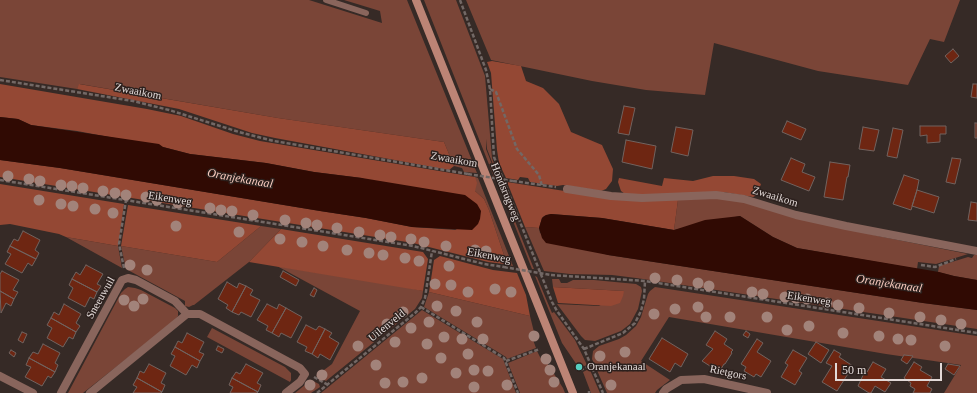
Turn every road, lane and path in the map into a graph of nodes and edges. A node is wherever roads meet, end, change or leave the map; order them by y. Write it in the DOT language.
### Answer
graph roads {
  1 [pos="326,0"];
  2 [pos="416,0"];
  3 [pos="460,0"];
  4 [pos="366,13"];
  5 [pos="0,80"];
  6 [pos="490,88"];
  7 [pos="0,180"];
  8 [pos="542,186"];
  9 [pos="567,189"];
  10 [pos="126,200"];
  11 [pos="975,250"];
  12 [pos="432,251"];
  13 [pos="920,265"];
  14 [pos="128,278"];
  15 [pos="645,282"];
  16 [pos="421,307"];
  17 [pos="187,314"];
  18 [pos="977,333"];
  19 [pos="540,349"];
  20 [pos="584,349"];
  21 [pos="506,361"];
  22 [pos="592,366"];
  23 [pos="580,370"];
  24 [pos="0,376"];
  25 [pos="33,393"];
  26 [pos="61,393"];
  27 [pos="90,393"];
  28 [pos="286,393"];
  29 [pos="317,393"];
  30 [pos="518,393"];
  31 [pos="573,393"];
  32 [pos="603,393"];
  33 [pos="663,393"];
  34 [pos="767,393"];
  1 -- 4 [label="lane"];
  2 -- 31 [label="street, Hondsrugweg"];
  3 -- 6 [label="path, Hondsrugweg"];
  5 -- 8 [label="path, Zwaaikom, bridge"];
  6 -- 8 [label="path"];
  6 -- 20 [label="path, Hondsrugweg"];
  7 -- 10 [label="path, Eikenweg"];
  8 -- 9 [label="path, Zwaaikom"];
  9 -- 11 [label="street, Zwaaikom"];
  10 -- 12 [label="path, Eikenweg"];
  10 -- 14 [label="path"];
  11 -- 13 [label="path"];
  12 -- 15 [label="path, Eikenweg, bridge"];
  12 -- 16 [label="path"];
  14 -- 17 [label="street, Sneeuwuil"];
  14 -- 26 [label="street, Sneeuwuil"];
  15 -- 18 [label="path, Eikenweg"];
  15 -- 20 [label="path"];
  16 -- 21 [label="path"];
  16 -- 29 [label="path, Uilenveld"];
  17 -- 27 [label="street"];
  17 -- 28 [label="street"];
  19 -- 21 [label="path"];
  20 -- 22 [label="path, Hondsrugweg"];
  21 -- 30 [label="path"];
  22 -- 23 [label="path"];
  22 -- 32 [label="path, Hondsrugweg"];
  24 -- 25 [label="street"];
  33 -- 34 [label="street, Rietgors"];
}
